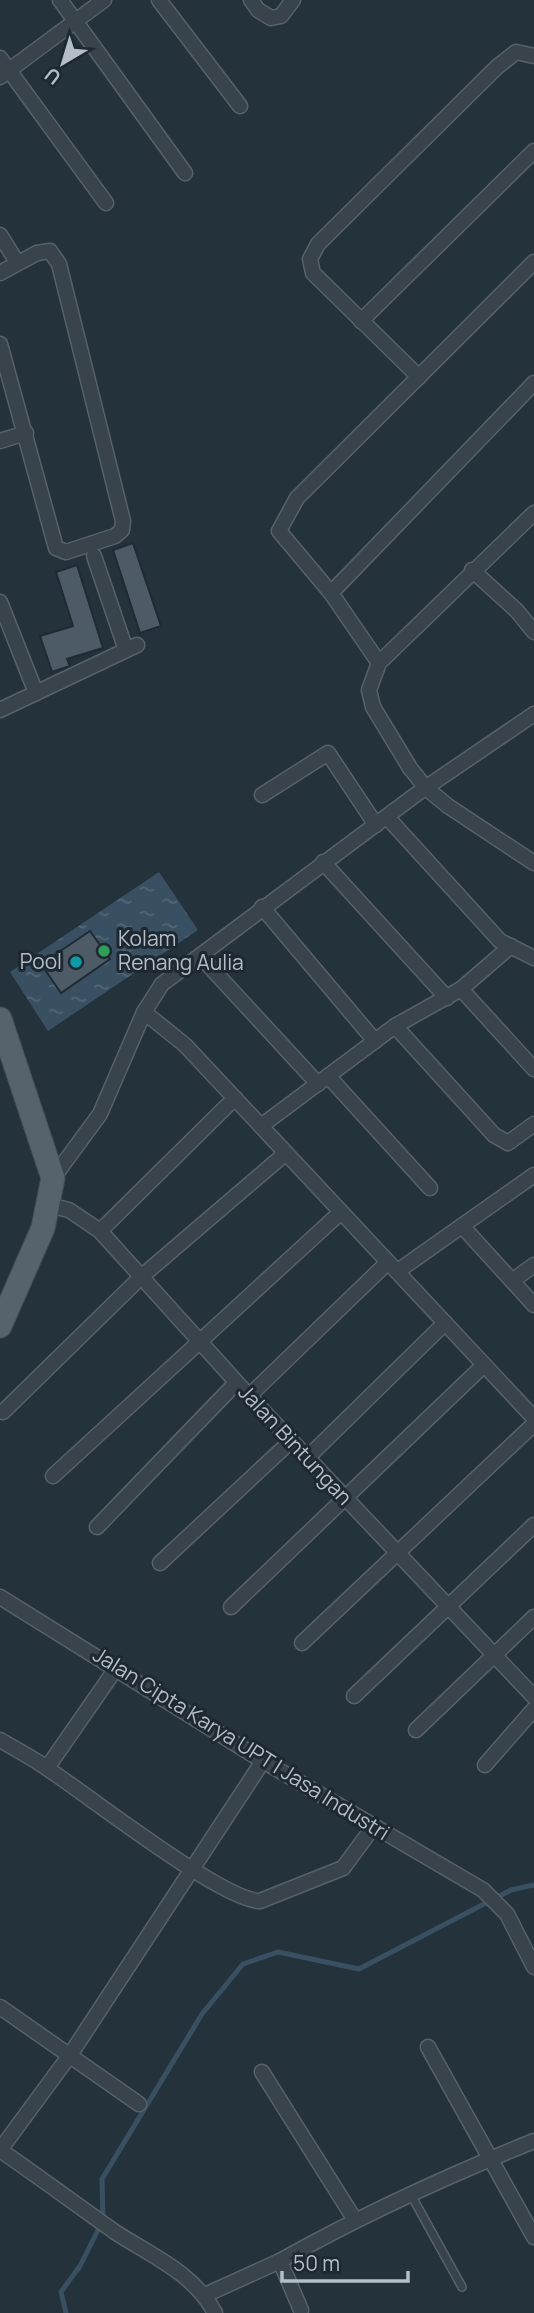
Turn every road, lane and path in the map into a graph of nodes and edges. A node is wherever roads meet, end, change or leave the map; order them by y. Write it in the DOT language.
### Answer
graph roads {
  1 [pos="60,0"];
  2 [pos="104,0"];
  3 [pos="159,0"];
  4 [pos="251,0"];
  5 [pos="293,0"];
  6 [pos="75,22"];
  7 [pos="534,56"];
  8 [pos="0,58"];
  9 [pos="4,74"];
  10 [pos="240,106"];
  11 [pos="534,151"];
  12 [pos="185,173"];
  13 [pos="106,203"];
  14 [pos="0,235"];
  15 [pos="17,262"];
  16 [pos="534,262"];
  17 [pos="0,273"];
  18 [pos="361,321"];
  19 [pos="0,344"];
  20 [pos="419,377"];
  21 [pos="534,383"];
  22 [pos="26,433"];
  23 [pos="0,441"];
  24 [pos="534,513"];
  25 [pos="94,556"];
  26 [pos="472,570"];
  27 [pos="331,593"];
  28 [pos="0,602"];
  29 [pos="534,632"];
  30 [pos="379,663"];
  31 [pos="36,693"];
  32 [pos="0,710"];
  33 [pos="534,714"];
  34 [pos="426,788"];
  35 [pos="262,795"];
  36 [pos="381,821"];
  37 [pos="323,862"];
  38 [pos="534,863"];
  39 [pos="262,906"];
  40 [pos="511,946"];
  41 [pos="201,957"];
  42 [pos="534,958"];
  43 [pos="460,989"];
  44 [pos="447,998"];
  45 [pos="144,1012"];
  46 [pos="0,1019"];
  47 [pos="395,1026"];
  48 [pos="375,1041"];
  49 [pos="534,1069"];
  50 [pos="323,1080"];
  51 [pos="234,1098"];
  52 [pos="534,1124"];
  53 [pos="261,1126"];
  54 [pos="286,1153"];
  55 [pos="534,1175"];
  56 [pos="53,1178"];
  57 [pos="430,1188"];
  58 [pos="48,1205"];
  59 [pos="341,1212"];
  60 [pos="462,1226"];
  61 [pos="100,1231"];
  62 [pos="534,1265"];
  63 [pos="393,1267"];
  64 [pos="141,1277"];
  65 [pos="512,1281"];
  66 [pos="534,1305"];
  67 [pos="445,1323"];
  68 [pos="0,1326"];
  69 [pos="199,1343"];
  70 [pos="484,1365"];
  71 [pos="236,1383"];
  72 [pos="248,1396"];
  73 [pos="3,1412"];
  74 [pos="534,1418"];
  75 [pos="534,1424"];
  76 [pos="291,1441"];
  77 [pos="307,1458"];
  78 [pos="53,1476"];
  79 [pos="345,1498"];
  80 [pos="534,1525"];
  81 [pos="97,1527"];
  82 [pos="397,1554"];
  83 [pos="160,1563"];
  84 [pos="0,1597"];
  85 [pos="231,1607"];
  86 [pos="447,1608"];
  87 [pos="534,1617"];
  88 [pos="302,1643"];
  89 [pos="493,1657"];
  90 [pos="117,1667"];
  91 [pos="354,1696"];
  92 [pos="534,1697"];
  93 [pos="534,1709"];
  94 [pos="415,1730"];
  95 [pos="0,1740"];
  96 [pos="263,1761"];
  97 [pos="485,1765"];
  98 [pos="47,1768"];
  99 [pos="374,1826"];
  100 [pos="191,1868"];
  101 [pos="534,1968"];
  102 [pos="0,2007"];
  103 [pos="428,2047"];
  104 [pos="70,2056"];
  105 [pos="262,2072"];
  106 [pos="139,2104"];
  107 [pos="534,2141"];
  108 [pos="0,2150"];
  109 [pos="490,2159"];
  110 [pos="410,2193"];
  111 [pos="355,2220"];
  112 [pos="534,2237"];
  113 [pos="280,2261"];
  114 [pos="462,2287"];
  115 [pos="205,2295"];
  116 [pos="301,2310"];
  117 [pos="215,2313"];
  1 -- 6 [label="street"];
  2 -- 6 [label="street"];
  3 -- 10 [label="street"];
  4 -- 5 [label="street"];
  6 -- 9 [label="street"];
  6 -- 12 [label="street"];
  7 -- 18 [label="street"];
  8 -- 9 [label="street"];
  9 -- 13 [label="street"];
  11 -- 18 [label="street"];
  14 -- 15 [label="street"];
  15 -- 17 [label="street"];
  15 -- 22 [label="street"];
  16 -- 20 [label="street"];
  18 -- 20 [label="street"];
  19 -- 22 [label="street"];
  20 -- 27 [label="street"];
  21 -- 27 [label="street"];
  22 -- 23 [label="street"];
  24 -- 26 [label="street"];
  25 -- 31 [label="street"];
  26 -- 29 [label="street"];
  26 -- 30 [label="street"];
  27 -- 30 [label="street"];
  28 -- 31 [label="street"];
  30 -- 34 [label="street"];
  31 -- 32 [label="street"];
  33 -- 34 [label="street"];
  34 -- 36 [label="street"];
  34 -- 38 [label="street"];
  35 -- 36 [label="street"];
  36 -- 37 [label="street"];
  36 -- 40 [label="street"];
  37 -- 39 [label="street"];
  37 -- 44 [label="street"];
  39 -- 41 [label="street"];
  39 -- 48 [label="street"];
  40 -- 42 [label="street"];
  40 -- 43 [label="street"];
  41 -- 45 [label="street"];
  41 -- 50 [label="street"];
  43 -- 44 [label="street"];
  43 -- 49 [label="street"];
  44 -- 47 [label="street"];
  45 -- 51 [label="street"];
  45 -- 56 [label="street"];
  46 -- 56 [label="main road"];
  47 -- 48 [label="street"];
  47 -- 52 [label="street"];
  48 -- 50 [label="street"];
  50 -- 53 [label="street"];
  50 -- 57 [label="street"];
  51 -- 53 [label="street"];
  51 -- 61 [label="street"];
  53 -- 54 [label="street"];
  54 -- 59 [label="street"];
  54 -- 64 [label="street"];
  55 -- 60 [label="street"];
  56 -- 58 [label="main road"];
  58 -- 61 [label="street, Jalan Bintungan"];
  58 -- 68 [label="main road"];
  59 -- 63 [label="street"];
  59 -- 69 [label="street"];
  60 -- 63 [label="street"];
  60 -- 65 [label="street"];
  61 -- 64 [label="street, Jalan Bintungan"];
  62 -- 65 [label="street"];
  63 -- 67 [label="street"];
  63 -- 72 [label="street"];
  64 -- 69 [label="street, Jalan Bintungan"];
  64 -- 73 [label="street"];
  65 -- 66 [label="street"];
  67 -- 70 [label="street"];
  67 -- 77 [label="street"];
  69 -- 71 [label="street, Jalan Bintungan"];
  69 -- 78 [label="street"];
  70 -- 74 [label="street"];
  70 -- 79 [label="street"];
  71 -- 72 [label="street, Jalan Bintungan"];
  71 -- 81 [label="street"];
  72 -- 76 [label="street, Jalan Bintungan"];
  75 -- 82 [label="street"];
  76 -- 77 [label="street, Jalan Bintungan"];
  76 -- 83 [label="street"];
  77 -- 79 [label="street, Jalan Bintungan"];
  79 -- 82 [label="street, Jalan Bintungan"];
  79 -- 85 [label="street"];
  80 -- 86 [label="street"];
  82 -- 86 [label="street, Jalan Bintungan"];
  82 -- 88 [label="street"];
  84 -- 90 [label="street, Jalan Cipta Karya UPT I Jasa Industri"];
  86 -- 89 [label="street, Jalan Bintungan"];
  86 -- 91 [label="street"];
  87 -- 89 [label="street"];
  89 -- 92 [label="street, Jalan Bintungan"];
  89 -- 94 [label="street"];
  90 -- 96 [label="street, Jalan Cipta Karya UPT I Jasa Industri"];
  90 -- 98 [label="street"];
  93 -- 97 [label="street"];
  95 -- 98 [label="street"];
  96 -- 99 [label="street, Jalan Cipta Karya UPT I Jasa Industri"];
  96 -- 100 [label="street"];
  98 -- 100 [label="street"];
  99 -- 100 [label="street"];
  99 -- 101 [label="street, Jalan Cipta Karya UPT I Jasa Industri"];
  100 -- 104 [label="street"];
  102 -- 104 [label="street"];
  103 -- 109 [label="street"];
  104 -- 106 [label="street"];
  104 -- 108 [label="street"];
  105 -- 111 [label="street"];
  107 -- 109 [label="street"];
  108 -- 115 [label="street"];
  109 -- 110 [label="street"];
  109 -- 112 [label="street"];
  110 -- 111 [label="street"];
  110 -- 114 [label="lane"];
  111 -- 113 [label="street"];
  113 -- 115 [label="street"];
  113 -- 116 [label="street"];
  115 -- 117 [label="street"];
}
